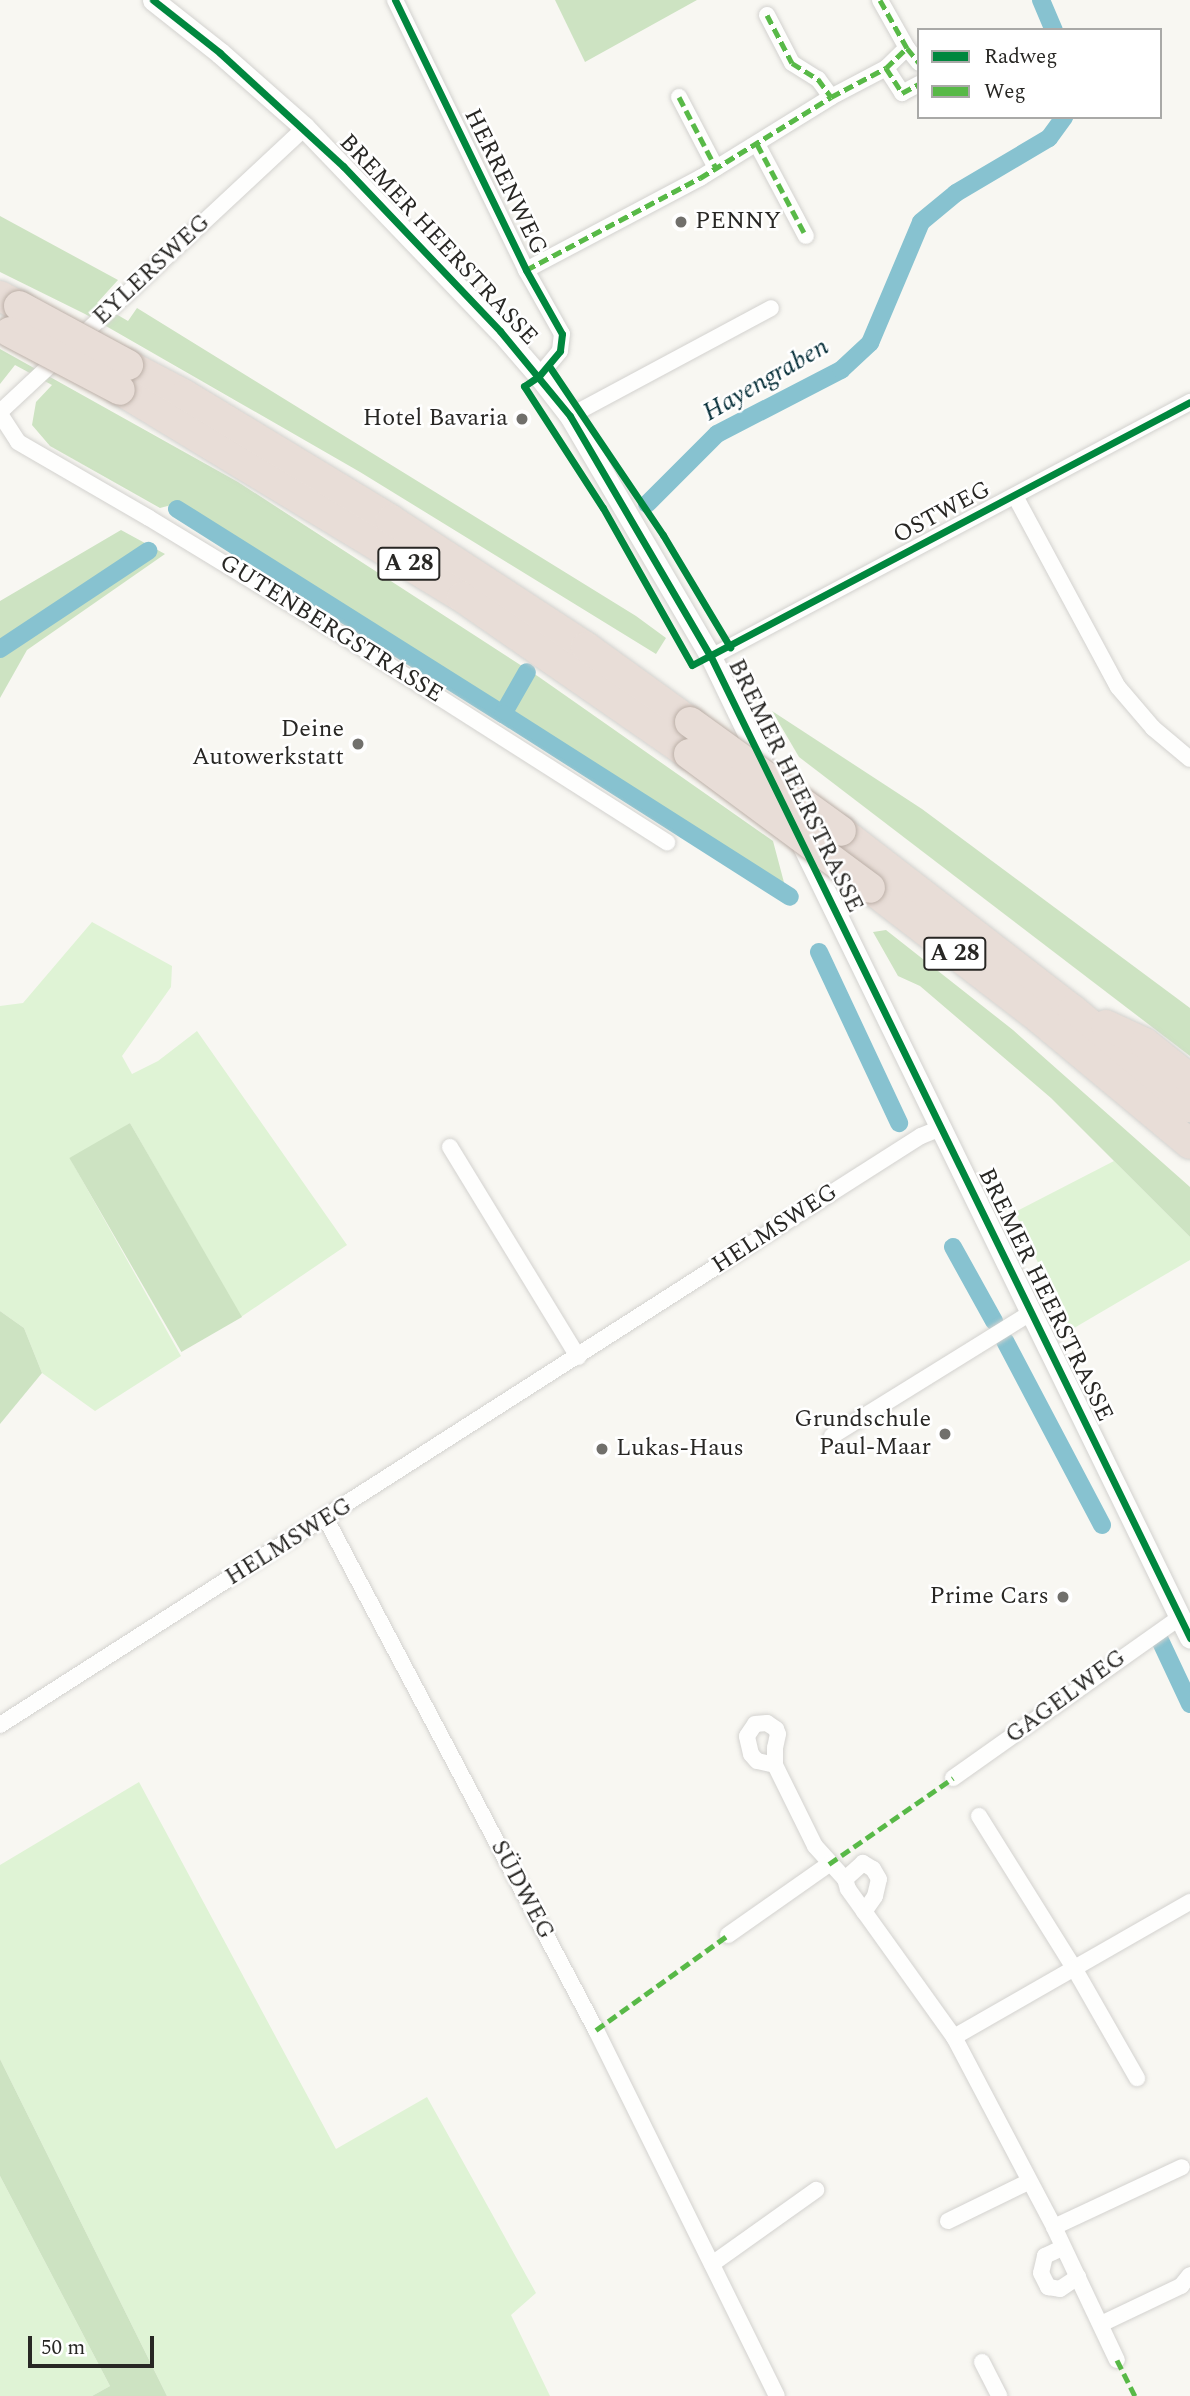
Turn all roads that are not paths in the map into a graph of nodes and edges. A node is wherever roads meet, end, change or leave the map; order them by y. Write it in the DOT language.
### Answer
graph roads {
  1 [pos="153,0"];
  2 [pos="395,0"];
  3 [pos="880,0"];
  4 [pos="767,15"];
  5 [pos="907,48"];
  6 [pos="917,61"];
  7 [pos="886,68"];
  8 [pos="917,85"];
  9 [pos="679,97"];
  10 [pos="831,97"];
  11 [pos="304,128"];
  12 [pos="757,144"];
  13 [pos="716,168"];
  14 [pos="806,236"];
  15 [pos="526,270"];
  16 [pos="771,308"];
  17 [pos="7,315"];
  18 [pos="539,376"];
  19 [pos="124,378"];
  20 [pos="1190,402"];
  21 [pos="0,413"];
  22 [pos="570,416"];
  23 [pos="1015,496"];
  24 [pos="710,657"];
  25 [pos="1190,759"];
  26 [pos="667,842"];
  27 [pos="1073,1010"];
  28 [pos="1190,1079"];
  29 [pos="1190,1107"];
  30 [pos="940,1128"];
  31 [pos="1190,1144"];
  32 [pos="450,1147"];
  33 [pos="1031,1312"];
  34 [pos="578,1357"];
  35 [pos="832,1436"];
  36 [pos="326,1519"];
  37 [pos="1180,1617"];
  38 [pos="1190,1638"];
  39 [pos="0,1725"];
  40 [pos="775,1765"];
  41 [pos="953,1777"];
  42 [pos="979,1816"];
  43 [pos="829,1864"];
  44 [pos="845,1879"];
  45 [pos="1190,1902"];
  46 [pos="864,1912"];
  47 [pos="728,1935"];
  48 [pos="1074,1968"];
  49 [pos="954,2037"];
  50 [pos="1137,2078"];
  51 [pos="1182,2167"];
  52 [pos="1028,2182"];
  53 [pos="816,2190"];
  54 [pos="948,2221"];
  55 [pos="1054,2227"];
  56 [pos="1062,2248"];
  57 [pos="712,2263"];
  58 [pos="1190,2274"];
  59 [pos="1078,2277"];
  60 [pos="1101,2324"];
  61 [pos="1117,2360"];
  62 [pos="982,2362"];
  63 [pos="777,2396"];
  64 [pos="999,2396"];
  1 -- 11 [label="street, BREMER HEERSTRASSE"];
  2 -- 15 [label="street, HERRENWEG"];
  3 -- 5 [label="street"];
  4 -- 10 [label="street"];
  5 -- 6 [label="street"];
  5 -- 7 [label="street"];
  7 -- 8 [label="street"];
  7 -- 10 [label="street"];
  9 -- 13 [label="street"];
  10 -- 12 [label="street"];
  11 -- 18 [label="street, BREMER HEERSTRASSE"];
  11 -- 21 [label="street, EYLERSWEG"];
  12 -- 13 [label="street"];
  12 -- 14 [label="street"];
  13 -- 15 [label="street"];
  15 -- 18 [label="street, HERRENWEG"];
  16 -- 22 [label="street"];
  17 -- 19 [label="highway, A 28, bridge"];
  18 -- 22 [label="street, BREMER HEERSTRASSE"];
  19 -- 27 [label="highway, A 28, bridge"];
  19 -- 31 [label="highway, A 28, bridge"];
  20 -- 23 [label="street, OSTWEG"];
  21 -- 26 [label="street, GUTENBERGSTRASSE"];
  22 -- 24 [label="street, BREMER HEERSTRASSE"];
  23 -- 24 [label="street, OSTWEG"];
  23 -- 25 [label="street"];
  24 -- 30 [label="street, BREMER HEERSTRASSE"];
  27 -- 28 [label="highway"];
  27 -- 29 [label="highway, A 28"];
  30 -- 33 [label="street, BREMER HEERSTRASSE"];
  30 -- 34 [label="street, HELMSWEG"];
  32 -- 34 [label="street"];
  33 -- 35 [label="street"];
  33 -- 37 [label="street, BREMER HEERSTRASSE"];
  34 -- 36 [label="street, HELMSWEG"];
  36 -- 39 [label="street, HELMSWEG"];
  36 -- 57 [label="street, SÜDWEG"];
  37 -- 38 [label="street, BREMER HEERSTRASSE"];
  37 -- 41 [label="street, GAGELWEG"];
  40 -- 43 [label="street"];
  42 -- 48 [label="street"];
  43 -- 44 [label="street"];
  43 -- 47 [label="street"];
  44 -- 46 [label="street"];
  44 -- 46 [label="street"];
  45 -- 48 [label="street"];
  46 -- 49 [label="street"];
  48 -- 49 [label="street"];
  48 -- 50 [label="street"];
  49 -- 52 [label="street"];
  51 -- 55 [label="street"];
  52 -- 54 [label="street"];
  52 -- 55 [label="street"];
  53 -- 57 [label="street"];
  55 -- 56 [label="street"];
  56 -- 59 [label="street"];
  56 -- 59 [label="street"];
  57 -- 63 [label="street, SÜDWEG"];
  58 -- 60 [label="street"];
  59 -- 60 [label="street"];
  60 -- 61 [label="street"];
  62 -- 64 [label="street"];
}
